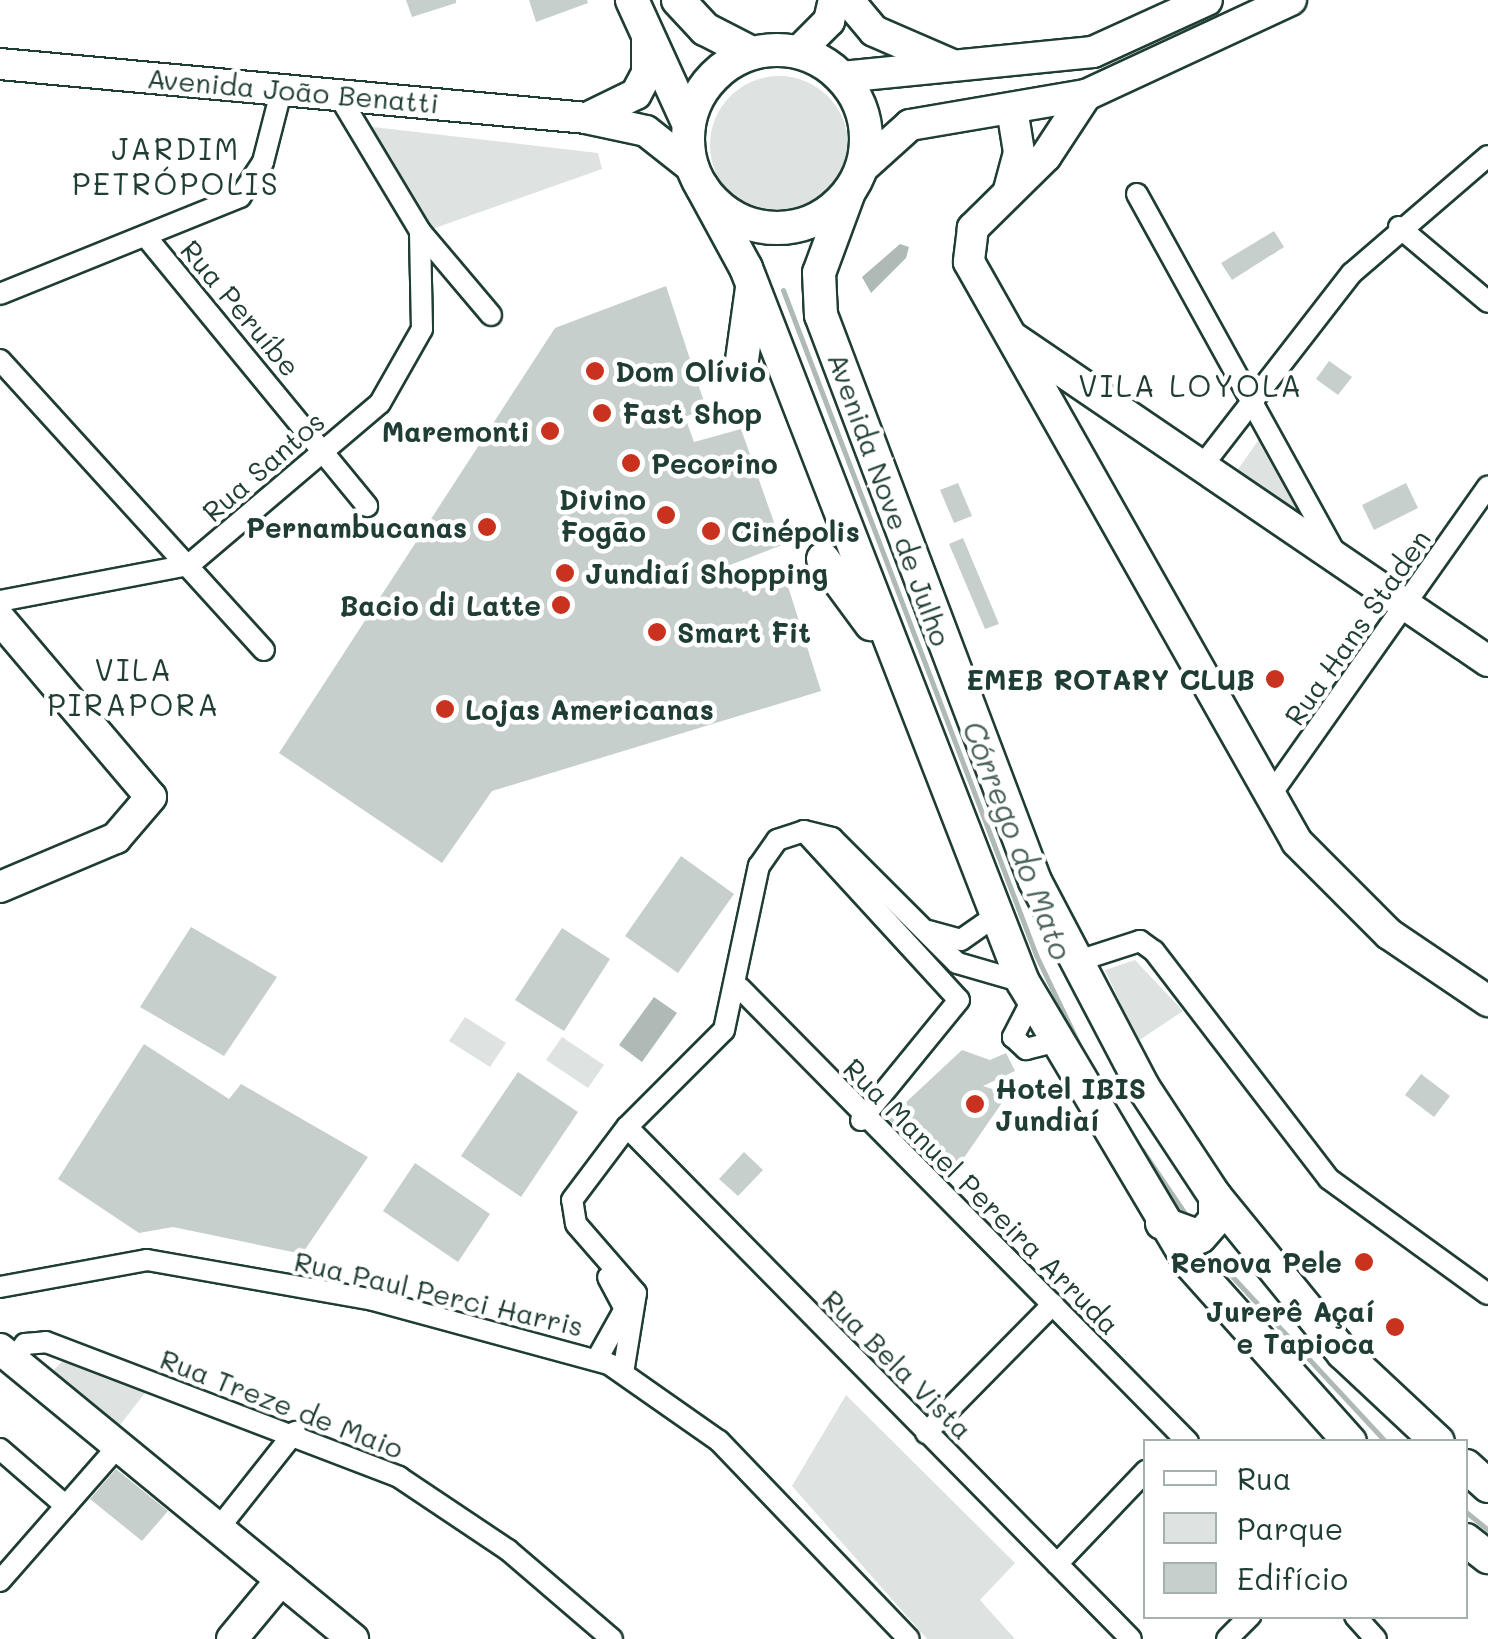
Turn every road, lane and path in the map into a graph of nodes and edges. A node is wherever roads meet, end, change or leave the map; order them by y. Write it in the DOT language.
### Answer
graph roads {
  1 [pos="632,0"];
  2 [pos="678,0"];
  3 [pos="834,0"];
  4 [pos="848,0"];
  5 [pos="1207,0"];
  6 [pos="1290,0"];
  7 [pos="647,34"];
  8 [pos="798,52"];
  9 [pos="752,53"];
  10 [pos="0,64"];
  11 [pos="958,68"];
  12 [pos="842,78"];
  13 [pos="282,88"];
  14 [pos="336,91"];
  15 [pos="1086,95"];
  16 [pos="1012,109"];
  17 [pos="586,118"];
  18 [pos="689,125"];
  19 [pos="1488,156"];
  20 [pos="698,178"];
  21 [pos="855,181"];
  22 [pos="1009,190"];
  23 [pos="1137,194"];
  24 [pos="1399,227"];
  25 [pos="420,231"];
  26 [pos="147,238"];
  27 [pos="753,284"];
  28 [pos="0,294"];
  29 [pos="1483,294"];
  30 [pos="491,315"];
  31 [pos="1012,337"];
  32 [pos="0,360"];
  33 [pos="742,360"];
  34 [pos="1253,400"];
  35 [pos="323,450"];
  36 [pos="1206,461"];
  37 [pos="1488,488"];
  38 [pos="367,506"];
  39 [pos="1334,552"];
  40 [pos="824,558"];
  41 [pos="189,565"];
  42 [pos="0,602"];
  43 [pos="1408,607"];
  44 [pos="0,619"];
  45 [pos="890,649"];
  46 [pos="264,650"];
  47 [pos="1488,661"];
  48 [pos="1270,797"];
  49 [pos="804,830"];
  50 [pos="0,887"];
  51 [pos="993,918"];
  52 [pos="928,931"];
  53 [pos="1078,962"];
  54 [pos="740,988"];
  55 [pos="1027,991"];
  56 [pos="1488,1001"];
  57 [pos="861,1120"];
  58 [pos="628,1128"];
  59 [pos="1215,1196"];
  60 [pos="1162,1222"];
  61 [pos="29,1281"];
  62 [pos="0,1288"];
  63 [pos="1488,1294"];
  64 [pos="1053,1304"];
  65 [pos="0,1305"];
  66 [pos="6,1355"];
  67 [pos="596,1360"];
  68 [pos="623,1373"];
  69 [pos="295,1432"];
  70 [pos="926,1432"];
  71 [pos="1181,1439"];
  72 [pos="1347,1439"];
  73 [pos="1435,1439"];
  74 [pos="119,1446"];
  75 [pos="0,1450"];
  76 [pos="1468,1468"];
  77 [pos="1143,1474"];
  78 [pos="1488,1486"];
  79 [pos="66,1506"];
  80 [pos="218,1529"];
  81 [pos="1468,1542"];
  82 [pos="1488,1557"];
  83 [pos="1057,1564"];
  84 [pos="281,1580"];
  85 [pos="0,1582"];
  86 [pos="1247,1619"];
  87 [pos="1358,1619"];
  88 [pos="232,1639"];
  89 [pos="353,1639"];
  90 [pos="612,1639"];
  91 [pos="909,1639"];
  92 [pos="1131,1639"];
  93 [pos="1227,1639"];
  94 [pos="1376,1639"];
  1 -- 7 [label="main road"];
  2 -- 9 [label="main road"];
  3 -- 8 [label="street"];
  4 -- 11 [label="street"];
  5 -- 11 [label="street"];
  6 -- 15 [label="street"];
  7 -- 17 [label="street"];
  7 -- 18 [label="main road"];
  8 -- 9 [label="main road"];
  8 -- 12 [label="main road"];
  9 -- 18 [label="main road"];
  10 -- 13 [label="street, Avenida João Benatti"];
  11 -- 12 [label="street"];
  12 -- 21 [label="main road"];
  13 -- 14 [label="street, Avenida João Benatti"];
  13 -- 26 [label="street"];
  14 -- 17 [label="street, Avenida João Benatti"];
  14 -- 25 [label="street"];
  15 -- 16 [label="street"];
  15 -- 22 [label="street"];
  16 -- 21 [label="street"];
  16 -- 22 [label="street"];
  17 -- 20 [label="street, Avenida João Benatti"];
  18 -- 20 [label="main road"];
  19 -- 24 [label="street"];
  20 -- 21 [label="main road"];
  20 -- 27 [label="main road, Avenida Nove de Julho"];
  21 -- 53 [label="main road, Avenida Nove de Julho"];
  22 -- 31 [label="street"];
  23 -- 34 [label="street"];
  24 -- 29 [label="street"];
  24 -- 34 [label="street"];
  25 -- 30 [label="street"];
  25 -- 35 [label="street, Rua Santos"];
  26 -- 28 [label="street"];
  26 -- 35 [label="street, Rua Peruíbe"];
  27 -- 33 [label="main road"];
  27 -- 45 [label="main road, Avenida Nove de Julho"];
  31 -- 36 [label="street"];
  31 -- 48 [label="street"];
  32 -- 41 [label="street"];
  34 -- 36 [label="street"];
  34 -- 39 [label="street"];
  35 -- 38 [label="street, Rua Peruíbe"];
  35 -- 41 [label="street, Rua Santos"];
  36 -- 39 [label="street"];
  37 -- 43 [label="street, Rua Hans Staden"];
  39 -- 43 [label="street"];
  40 -- 45 [label="main road"];
  41 -- 42 [label="street, Rua Santos"];
  41 -- 46 [label="street"];
  43 -- 47 [label="street"];
  43 -- 48 [label="street, Rua Hans Staden"];
  44 -- 50 [label="street"];
  45 -- 51 [label="main road, Avenida Nove de Julho"];
  48 -- 56 [label="street"];
  49 -- 52 [label="street"];
  49 -- 54 [label="street"];
  49 -- 57 [label="street"];
  51 -- 52 [label="street"];
  51 -- 55 [label="main road, Avenida Nove de Julho"];
  52 -- 55 [label="street"];
  53 -- 59 [label="main road, Avenida Nove de Julho"];
  53 -- 63 [label="street"];
  54 -- 57 [label="street, Rua Manuel Pereira Arruda"];
  54 -- 58 [label="street"];
  55 -- 60 [label="main road, Avenida Nove de Julho"];
  57 -- 64 [label="street, Rua Manuel Pereira Arruda"];
  58 -- 67 [label="street"];
  58 -- 68 [label="street"];
  58 -- 70 [label="street, Rua Bela Vista"];
  59 -- 60 [label="main road"];
  59 -- 73 [label="main road, Avenida Nove de Julho"];
  60 -- 72 [label="main road, Avenida Nove de Julho"];
  61 -- 62 [label="street, Rua Paul Perci Harris"];
  61 -- 65 [label="street, Rua Paul Perci Harris"];
  61 -- 67 [label="street, Rua Paul Perci Harris"];
  64 -- 70 [label="street"];
  64 -- 71 [label="street, Rua Manuel Pereira Arruda"];
  66 -- 69 [label="street, Rua Treze de Maio"];
  66 -- 74 [label="street"];
  67 -- 68 [label="street, Rua Paul Perci Harris"];
  68 -- 91 [label="street, Rua Paul Perci Harris"];
  69 -- 80 [label="street"];
  69 -- 90 [label="street, Rua Treze de Maio"];
  70 -- 83 [label="street, Rua Bela Vista"];
  74 -- 79 [label="street"];
  74 -- 80 [label="street"];
  75 -- 79 [label="street"];
  76 -- 78 [label="main road"];
  77 -- 83 [label="street"];
  79 -- 85 [label="street"];
  80 -- 84 [label="street"];
  81 -- 82 [label="main road"];
  83 -- 92 [label="street, Rua Bela Vista"];
  84 -- 88 [label="street"];
  84 -- 89 [label="street"];
  86 -- 93 [label="street"];
  87 -- 94 [label="street"];
}
